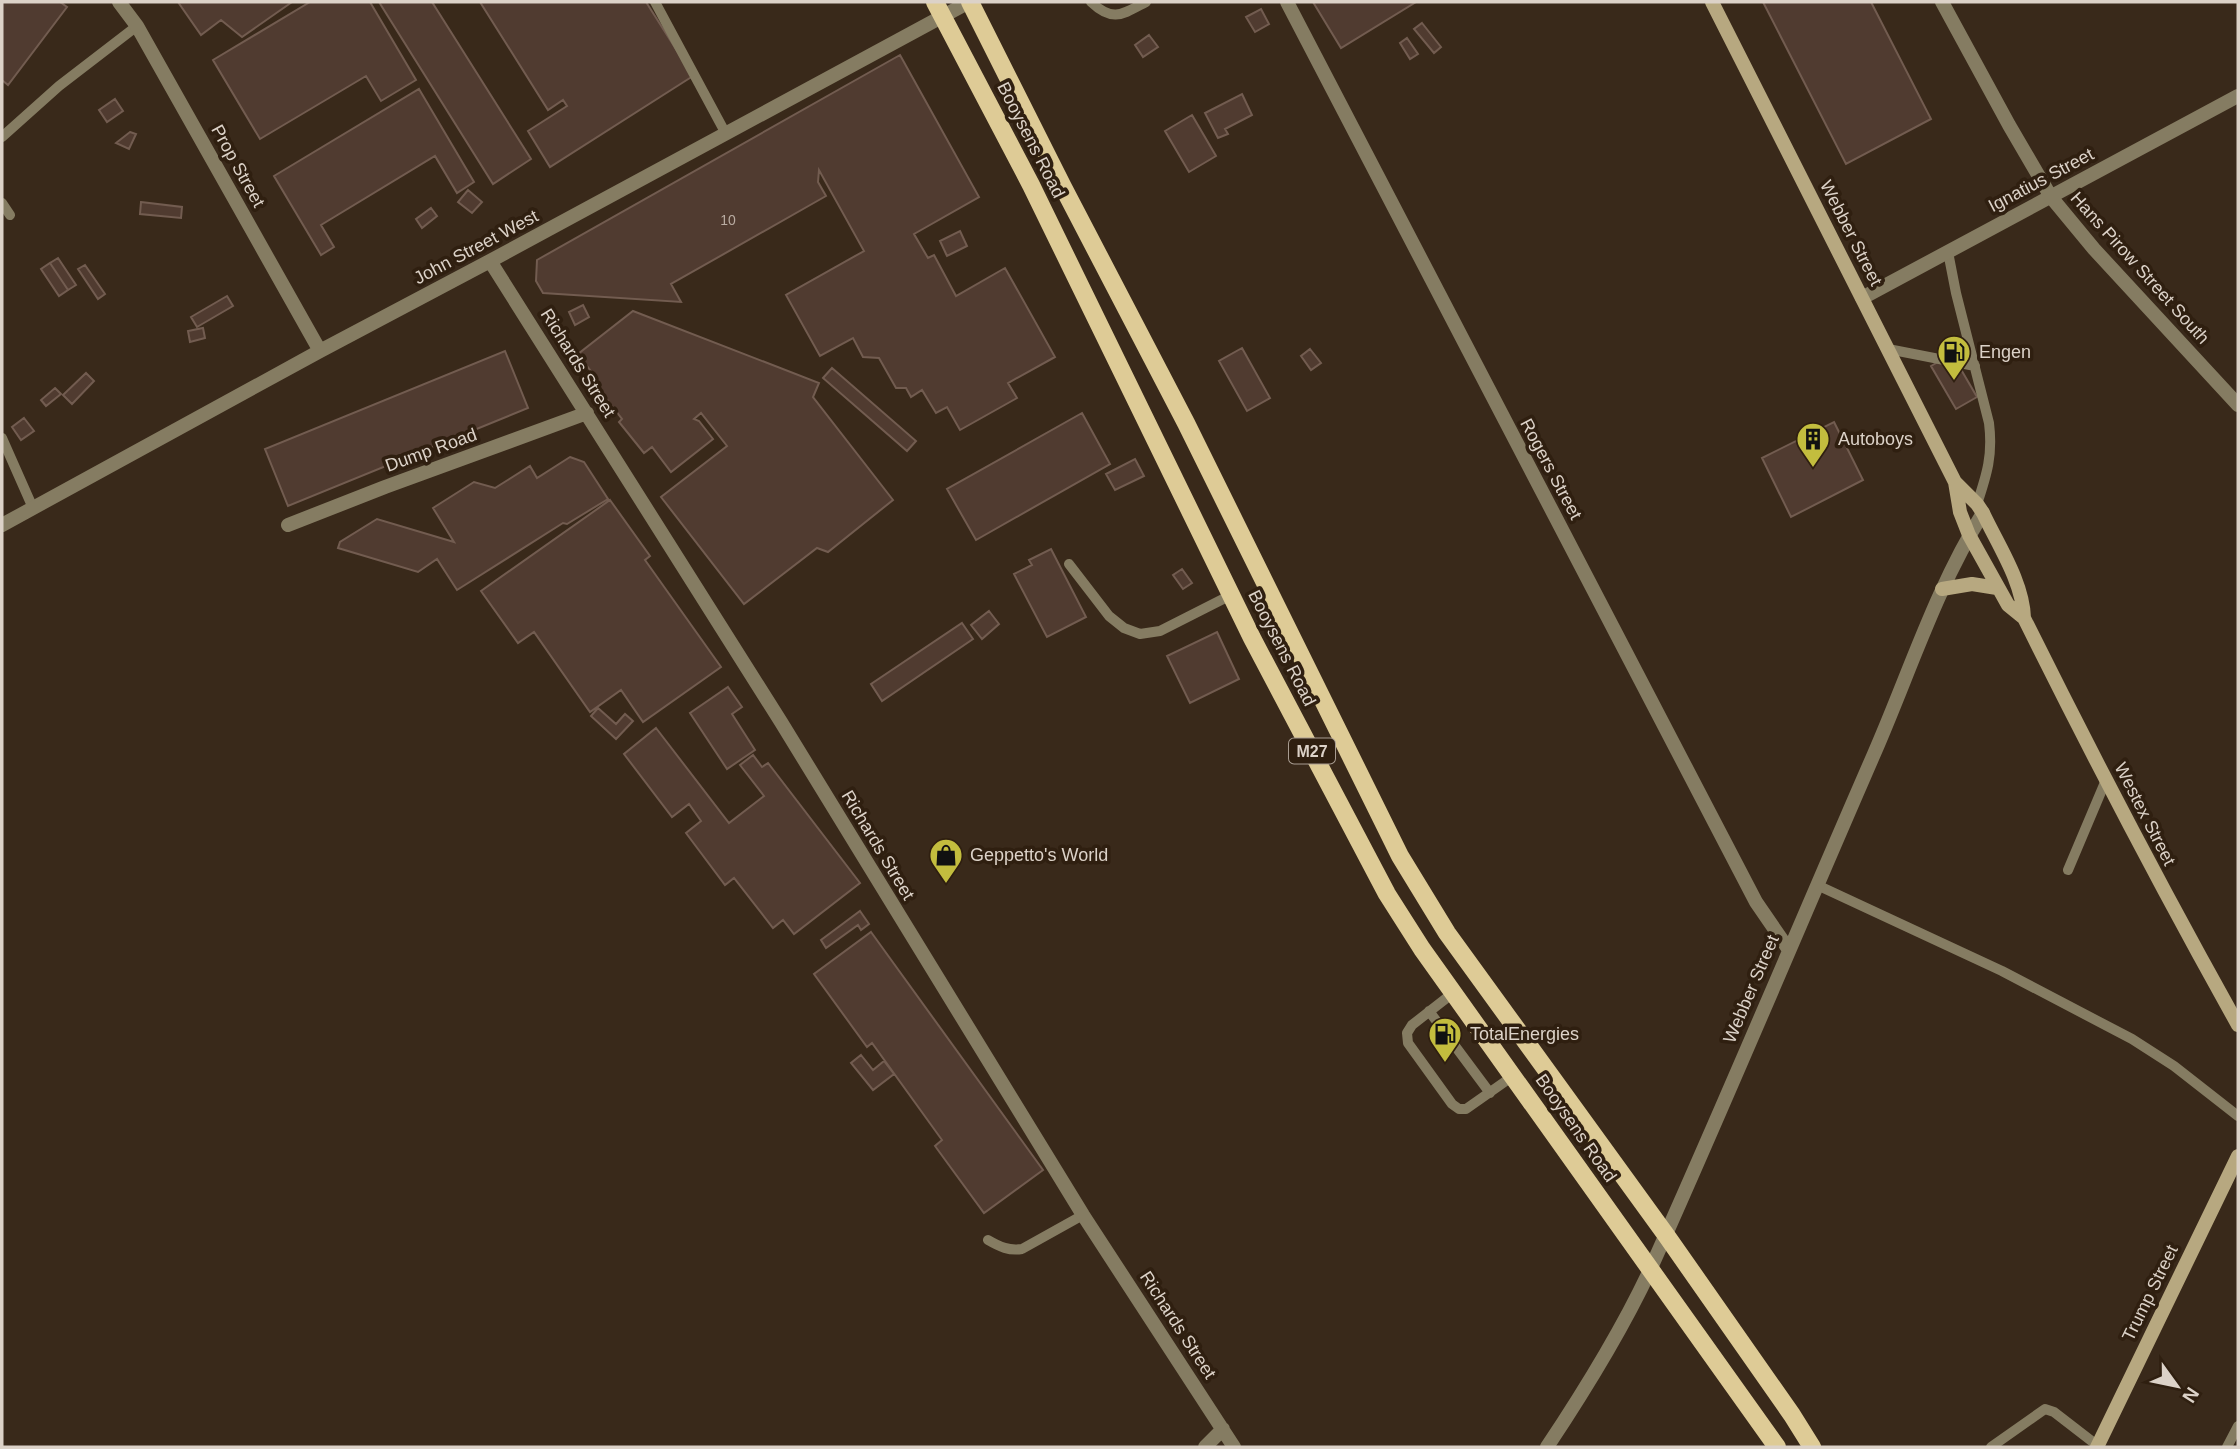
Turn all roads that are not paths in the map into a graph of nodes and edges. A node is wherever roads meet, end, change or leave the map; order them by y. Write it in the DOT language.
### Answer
graph roads {
  1 [pos="119,2"];
  2 [pos="655,2"];
  3 [pos="970,2"];
  4 [pos="1091,2"];
  5 [pos="1146,2"];
  6 [pos="1287,2"];
  7 [pos="1712,2"];
  8 [pos="1942,2"];
  9 [pos="939,9"];
  10 [pos="137,26"];
  11 [pos="2238,96"];
  12 [pos="726,134"];
  13 [pos="2,136"];
  14 [pos="2051,197"];
  15 [pos="2,203"];
  16 [pos="10,215"];
  17 [pos="1948,252"];
  18 [pos="490,261"];
  19 [pos="1862,298"];
  20 [pos="1888,348"];
  21 [pos="320,351"];
  22 [pos="1975,366"];
  23 [pos="2238,405"];
  24 [pos="587,413"];
  25 [pos="2,438"];
  26 [pos="6,459"];
  27 [pos="1955,482"];
  28 [pos="33,508"];
  29 [pos="1980,509"];
  30 [pos="2,525"];
  31 [pos="288,525"];
  32 [pos="1969,536"];
  33 [pos="1069,564"];
  34 [pos="1997,588"];
  35 [pos="1942,589"];
  36 [pos="1231,595"];
  37 [pos="2024,618"];
  38 [pos="2106,780"];
  39 [pos="2068,870"];
  40 [pos="1817,885"];
  41 [pos="1789,950"];
  42 [pos="1453,993"];
  43 [pos="1429,1011"];
  44 [pos="2238,1026"];
  45 [pos="1513,1076"];
  46 [pos="1490,1093"];
  47 [pos="2238,1116"];
  48 [pos="2236,1163"];
  49 [pos="1083,1215"];
  50 [pos="1666,1235"];
  51 [pos="988,1240"];
  52 [pos="1650,1270"];
  53 [pos="2238,1426"];
  54 [pos="1223,1429"];
  55 [pos="1999,1445"];
  56 [pos="1205,1447"];
  57 [pos="1234,1447"];
  58 [pos="1547,1447"];
  59 [pos="1777,1447"];
  60 [pos="1812,1447"];
  61 [pos="2097,1447"];
  62 [pos="2227,1447"];
  1 -- 10 [label="street, Prop Street"];
  2 -- 12 [label="lane"];
  3 -- 9 [label="street, John Street West"];
  3 -- 50 [label="main road, Booysens Road / M27"];
  4 -- 5 [label="lane"];
  6 -- 41 [label="street, Rogers Street"];
  7 -- 19 [label="street, Webber Street"];
  8 -- 14 [label="street, Hans Pirow Street South"];
  9 -- 12 [label="street, John Street West"];
  9 -- 36 [label="main road, Booysens Road / M27"];
  10 -- 13 [label="lane"];
  10 -- 21 [label="street, Prop Street"];
  11 -- 14 [label="street, Ignatius Street"];
  12 -- 18 [label="street, John Street West"];
  14 -- 17 [label="street, Ignatius Street"];
  14 -- 23 [label="street, Hans Pirow Street South"];
  15 -- 16 [label="lane"];
  17 -- 19 [label="street, Ignatius Street"];
  17 -- 22 [label="lane"];
  18 -- 21 [label="street, John Street West"];
  18 -- 24 [label="street, Richards Street"];
  19 -- 20 [label="street, Webber Street"];
  20 -- 22 [label="lane"];
  20 -- 27 [label="street, Webber Street"];
  21 -- 28 [label="street, John Street West"];
  22 -- 29 [label="lane"];
  24 -- 31 [label="street, Dump Road"];
  24 -- 49 [label="street, Richards Street"];
  25 -- 26 [label="lane"];
  26 -- 28 [label="lane"];
  27 -- 29 [label="street, Webber Street"];
  27 -- 32 [label="street, Webber Street"];
  28 -- 30 [label="street, John Street West"];
  29 -- 32 [label="street, Webber Street"];
  29 -- 37 [label="street, Westex Street"];
  32 -- 34 [label="street, Westex Street"];
  32 -- 35 [label="street, Webber Street"];
  33 -- 36 [label="lane"];
  34 -- 35 [label="street"];
  34 -- 37 [label="street, Westex Street"];
  35 -- 40 [label="street, Webber Street"];
  36 -- 42 [label="main road, Booysens Road / M27"];
  37 -- 38 [label="street, Westex Street"];
  38 -- 39 [label="lane"];
  38 -- 44 [label="street, Westex Street"];
  40 -- 41 [label="street, Webber Street"];
  40 -- 47 [label="lane"];
  41 -- 50 [label="street, Webber Street"];
  42 -- 43 [label="lane"];
  42 -- 45 [label="main road, Booysens Road / M27"];
  43 -- 46 [label="lane"];
  43 -- 46 [label="lane"];
  45 -- 46 [label="lane"];
  45 -- 52 [label="main road, Booysens Road / M27"];
  48 -- 61 [label="street, Trump Street"];
  49 -- 51 [label="lane"];
  49 -- 54 [label="street, Richards Street"];
  50 -- 52 [label="street, Webber Street"];
  50 -- 60 [label="main road, Booysens Road / M27"];
  52 -- 58 [label="street, Webber Street"];
  52 -- 59 [label="main road, Booysens Road / M27"];
  53 -- 62 [label="lane"];
  54 -- 56 [label="street"];
  54 -- 57 [label="street, Richards Street"];
  55 -- 61 [label="lane"];
}
